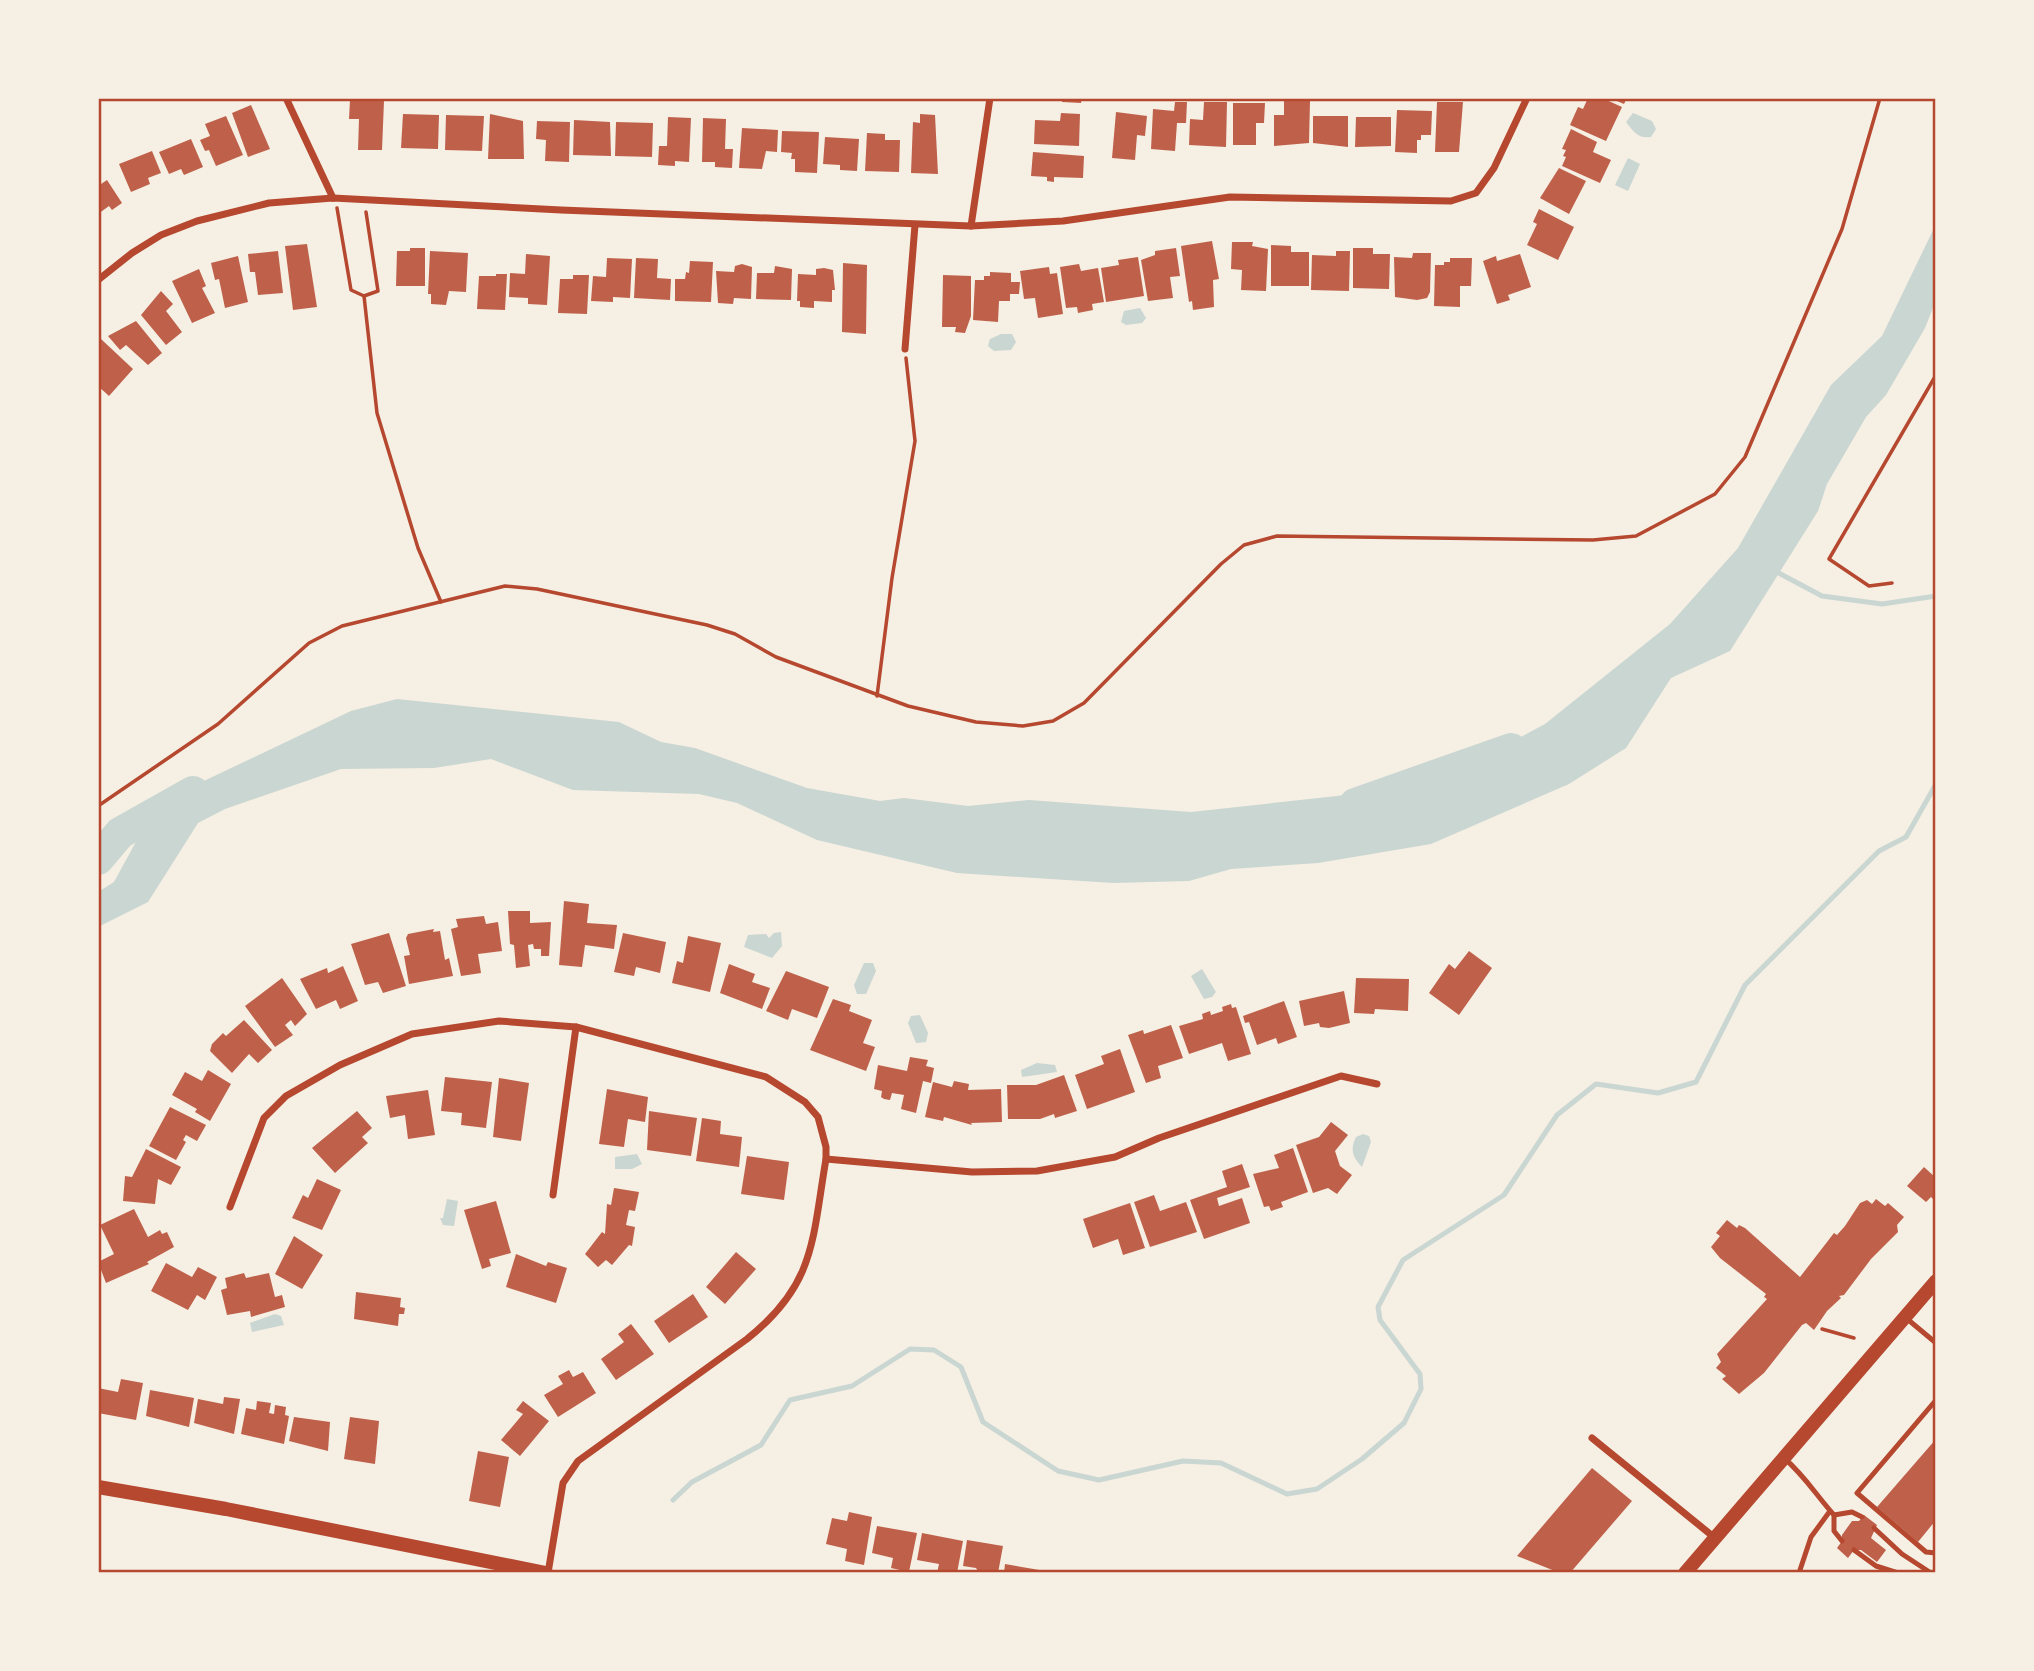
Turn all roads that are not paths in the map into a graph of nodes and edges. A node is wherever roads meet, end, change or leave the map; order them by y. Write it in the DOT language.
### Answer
graph roads {
  1 [pos="286,98"];
  2 [pos="990,98"];
  3 [pos="1527,98"];
  4 [pos="335,198"];
  5 [pos="915,225"];
  6 [pos="971,226"];
  7 [pos="98,280"];
  8 [pos="905,349"];
  9 [pos="576,1027"];
  10 [pos="1377,1084"];
  11 [pos="825,1159"];
  12 [pos="553,1195"];
  13 [pos="230,1207"];
  14 [pos="1936,1281"];
  15 [pos="1906,1317"];
  16 [pos="1936,1343"];
  17 [pos="1936,1400"];
  18 [pos="1592,1438"];
  19 [pos="1784,1458"];
  20 [pos="98,1487"];
  21 [pos="1832,1513"];
  22 [pos="1862,1517"];
  23 [pos="1874,1528"];
  24 [pos="1715,1538"];
  25 [pos="1842,1541"];
  26 [pos="1854,1550"];
  27 [pos="1936,1553"];
  28 [pos="547,1573"];
  29 [pos="1685,1573"];
  30 [pos="1798,1573"];
  31 [pos="1898,1573"];
  32 [pos="1931,1573"];
  1 -- 4 [label="street"];
  2 -- 6 [label="street"];
  3 -- 6 [label="street"];
  4 -- 5 [label="street"];
  4 -- 7 [label="street"];
  5 -- 6 [label="street"];
  5 -- 8 [label="street"];
  9 -- 11 [label="street"];
  9 -- 12 [label="street"];
  9 -- 13 [label="street"];
  10 -- 11 [label="street"];
  11 -- 28 [label="street"];
  14 -- 15 [label="main road"];
  15 -- 16 [label="lane"];
  15 -- 19 [label="main road"];
  17 -- 27 [label="lane"];
  18 -- 24 [label="street"];
  19 -- 21 [label="lane"];
  19 -- 24 [label="main road"];
  20 -- 28 [label="main road"];
  21 -- 22 [label="lane"];
  21 -- 25 [label="lane"];
  21 -- 30 [label="lane"];
  23 -- 32 [label="lane"];
  24 -- 29 [label="main road"];
  26 -- 31 [label="lane"];
}
